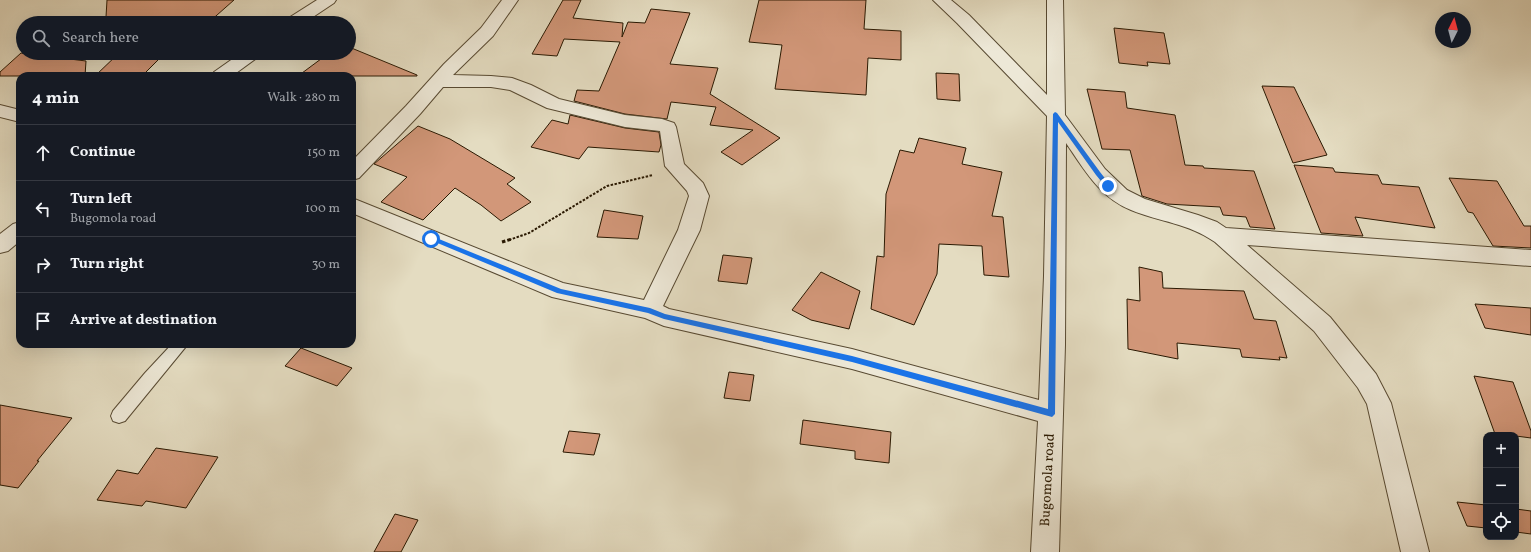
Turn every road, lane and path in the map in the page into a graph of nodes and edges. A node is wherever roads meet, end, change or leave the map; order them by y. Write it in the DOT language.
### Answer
graph roads {
  1 [pos="328,0"];
  2 [pos="510,0"];
  3 [pos="941,0"];
  4 [pos="1055,0"];
  5 [pos="304,16"];
  6 [pos="242,60"];
  7 [pos="226,72"];
  8 [pos="438,81"];
  9 [pos="0,111"];
  10 [pos="1055,114"];
  11 [pos="16,115"];
  12 [pos="356,169"];
  13 [pos="679,170"];
  14 [pos="356,207"];
  15 [pos="16,233"];
  16 [pos="1222,236"];
  17 [pos="0,245"];
  18 [pos="464,252"];
  19 [pos="1531,258"];
  20 [pos="650,310"];
  21 [pos="177,348"];
  22 [pos="1052,414"];
  23 [pos="119,416"];
  24 [pos="1045,552"];
  25 [pos="1414,552"];
  1 -- 5 [label="street"];
  2 -- 8 [label="street"];
  3 -- 10 [label="street"];
  4 -- 10 [label="street, Bugomola road"];
  6 -- 7 [label="street"];
  8 -- 12 [label="street"];
  8 -- 13 [label="street"];
  9 -- 11 [label="street"];
  10 -- 16 [label="street"];
  10 -- 22 [label="street, Bugomola road"];
  13 -- 18 [label="path"];
  13 -- 20 [label="street"];
  14 -- 18 [label="street"];
  15 -- 17 [label="street"];
  16 -- 19 [label="street"];
  16 -- 25 [label="street"];
  18 -- 20 [label="street"];
  20 -- 22 [label="street"];
  21 -- 23 [label="lane"];
  22 -- 24 [label="street, Bugomola road"];
}
